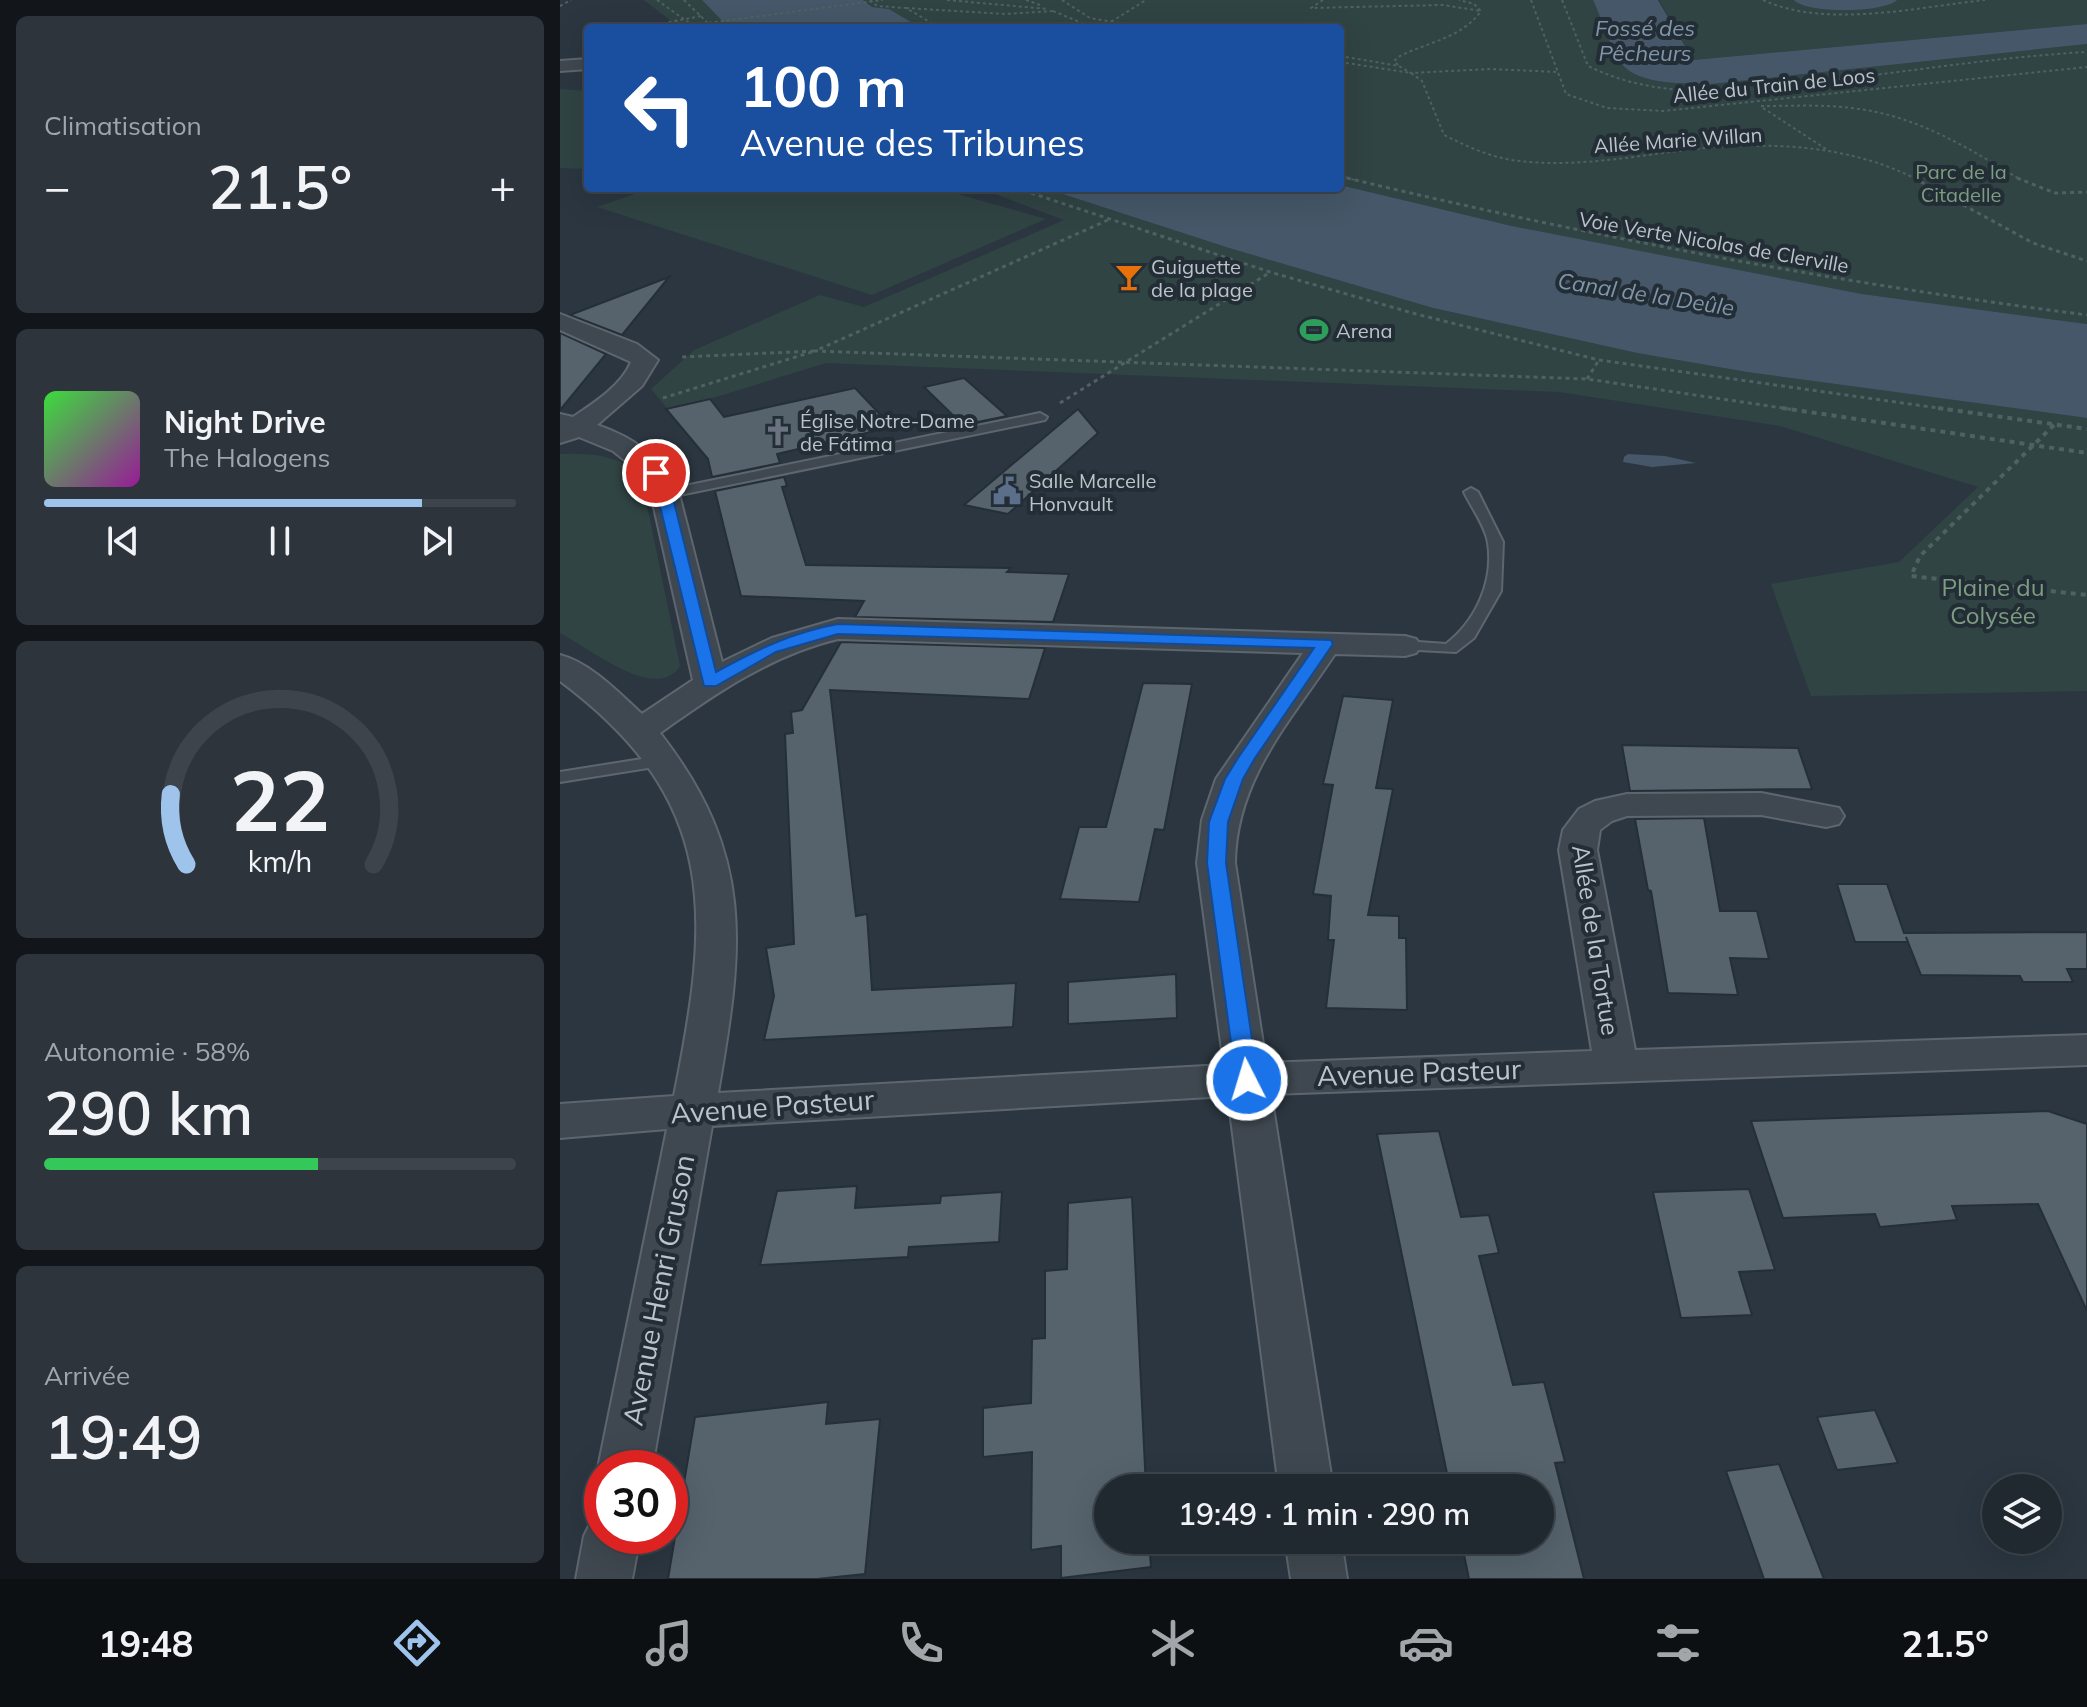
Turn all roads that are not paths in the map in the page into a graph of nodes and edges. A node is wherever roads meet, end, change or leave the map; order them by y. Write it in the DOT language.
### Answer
graph roads {
  1 [pos="584,64"];
  2 [pos="560,66"];
  3 [pos="560,321"];
  4 [pos="1040,417"];
  5 [pos="573,424"];
  6 [pos="1471,492"];
  7 [pos="665,494"];
  8 [pos="1325,644"];
  9 [pos="1405,646"];
  10 [pos="560,665"];
  11 [pos="710,682"];
  12 [pos="641,731"];
  13 [pos="667,760"];
  14 [pos="560,777"];
  15 [pos="1826,816"];
  16 [pos="2087,1050"];
  17 [pos="1616,1065"];
  18 [pos="1247,1080"];
  19 [pos="691,1111"];
  20 [pos="560,1121"];
  21 [pos="628,1450"];
  22 [pos="1304,1474"];
  23 [pos="609,1554"];
  24 [pos="1315,1554"];
  25 [pos="604,1579"];
  26 [pos="1319,1579"];
  1 -- 2 [label="street"];
  3 -- 5 [label="street"];
  4 -- 7 [label="lane"];
  5 -- 7 [label="street"];
  6 -- 9 [label="lane"];
  7 -- 11 [label="street"];
  8 -- 9 [label="street"];
  8 -- 11 [label="street"];
  8 -- 18 [label="street"];
  10 -- 12 [label="street, Avenue Henri Gruson"];
  11 -- 12 [label="street"];
  12 -- 13 [label="street, Avenue Henri Gruson"];
  13 -- 14 [label="lane"];
  13 -- 19 [label="street, Avenue Henri Gruson"];
  15 -- 17 [label="street, Allée de la Tortue"];
  16 -- 17 [label="street, Avenue Pasteur"];
  17 -- 18 [label="street, Avenue Pasteur"];
  18 -- 19 [label="street, Avenue Pasteur"];
  18 -- 22 [label="street"];
  19 -- 20 [label="street, Avenue Pasteur"];
  19 -- 21 [label="street, Avenue Henri Gruson"];
  23 -- 25 [label="street"];
  24 -- 26 [label="street"];
}
